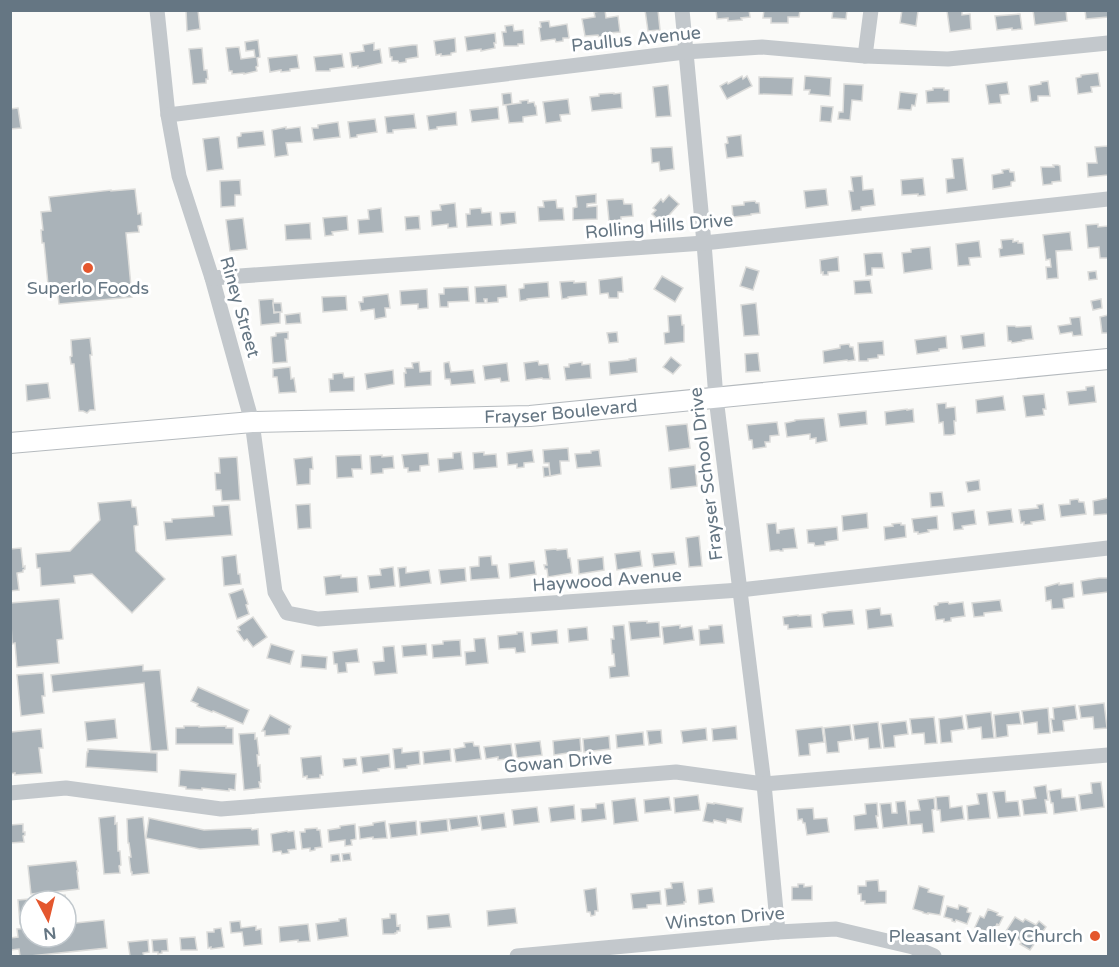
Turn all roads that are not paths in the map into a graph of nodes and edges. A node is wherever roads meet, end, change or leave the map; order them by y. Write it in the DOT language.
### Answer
graph roads {
  1 [pos="157,10"];
  2 [pos="682,10"];
  3 [pos="871,10"];
  4 [pos="1108,43"];
  5 [pos="685,52"];
  6 [pos="866,56"];
  7 [pos="168,115"];
  8 [pos="1108,199"];
  9 [pos="704,243"];
  10 [pos="212,278"];
  11 [pos="1108,358"];
  12 [pos="716,398"];
  13 [pos="252,422"];
  14 [pos="10,443"];
  15 [pos="1108,548"];
  16 [pos="740,591"];
  17 [pos="287,613"];
  18 [pos="1108,755"];
  19 [pos="764,784"];
  20 [pos="10,793"];
  21 [pos="778,932"];
  22 [pos="517,957"];
  23 [pos="934,957"];
  1 -- 7 [label="street, Riney Street"];
  2 -- 5 [label="street, Frayser School Drive"];
  3 -- 6 [label="street"];
  4 -- 6 [label="street, Paullus Avenue"];
  5 -- 6 [label="street, Paullus Avenue"];
  5 -- 7 [label="street, Paullus Avenue"];
  5 -- 9 [label="street, Frayser School Drive"];
  7 -- 10 [label="street, Riney Street"];
  8 -- 9 [label="street, Rolling Hills Drive"];
  9 -- 10 [label="street, Rolling Hills Drive"];
  9 -- 12 [label="street, Frayser School Drive"];
  10 -- 13 [label="street, Riney Street"];
  11 -- 12 [label="main road, Frayser Boulevard"];
  12 -- 13 [label="main road, Frayser Boulevard"];
  12 -- 16 [label="street, Frayser School Drive"];
  13 -- 14 [label="main road, Frayser Boulevard"];
  13 -- 17 [label="street, Riney Street"];
  15 -- 16 [label="street, Haywood Avenue"];
  16 -- 17 [label="street, Haywood Avenue"];
  16 -- 19 [label="street, Frayser School Drive"];
  18 -- 19 [label="street, Gowan Drive"];
  19 -- 20 [label="street, Gowan Drive"];
  19 -- 21 [label="street, Frayser School Drive"];
  21 -- 22 [label="street, Winston Drive"];
  21 -- 23 [label="street, Winston Drive"];
}
